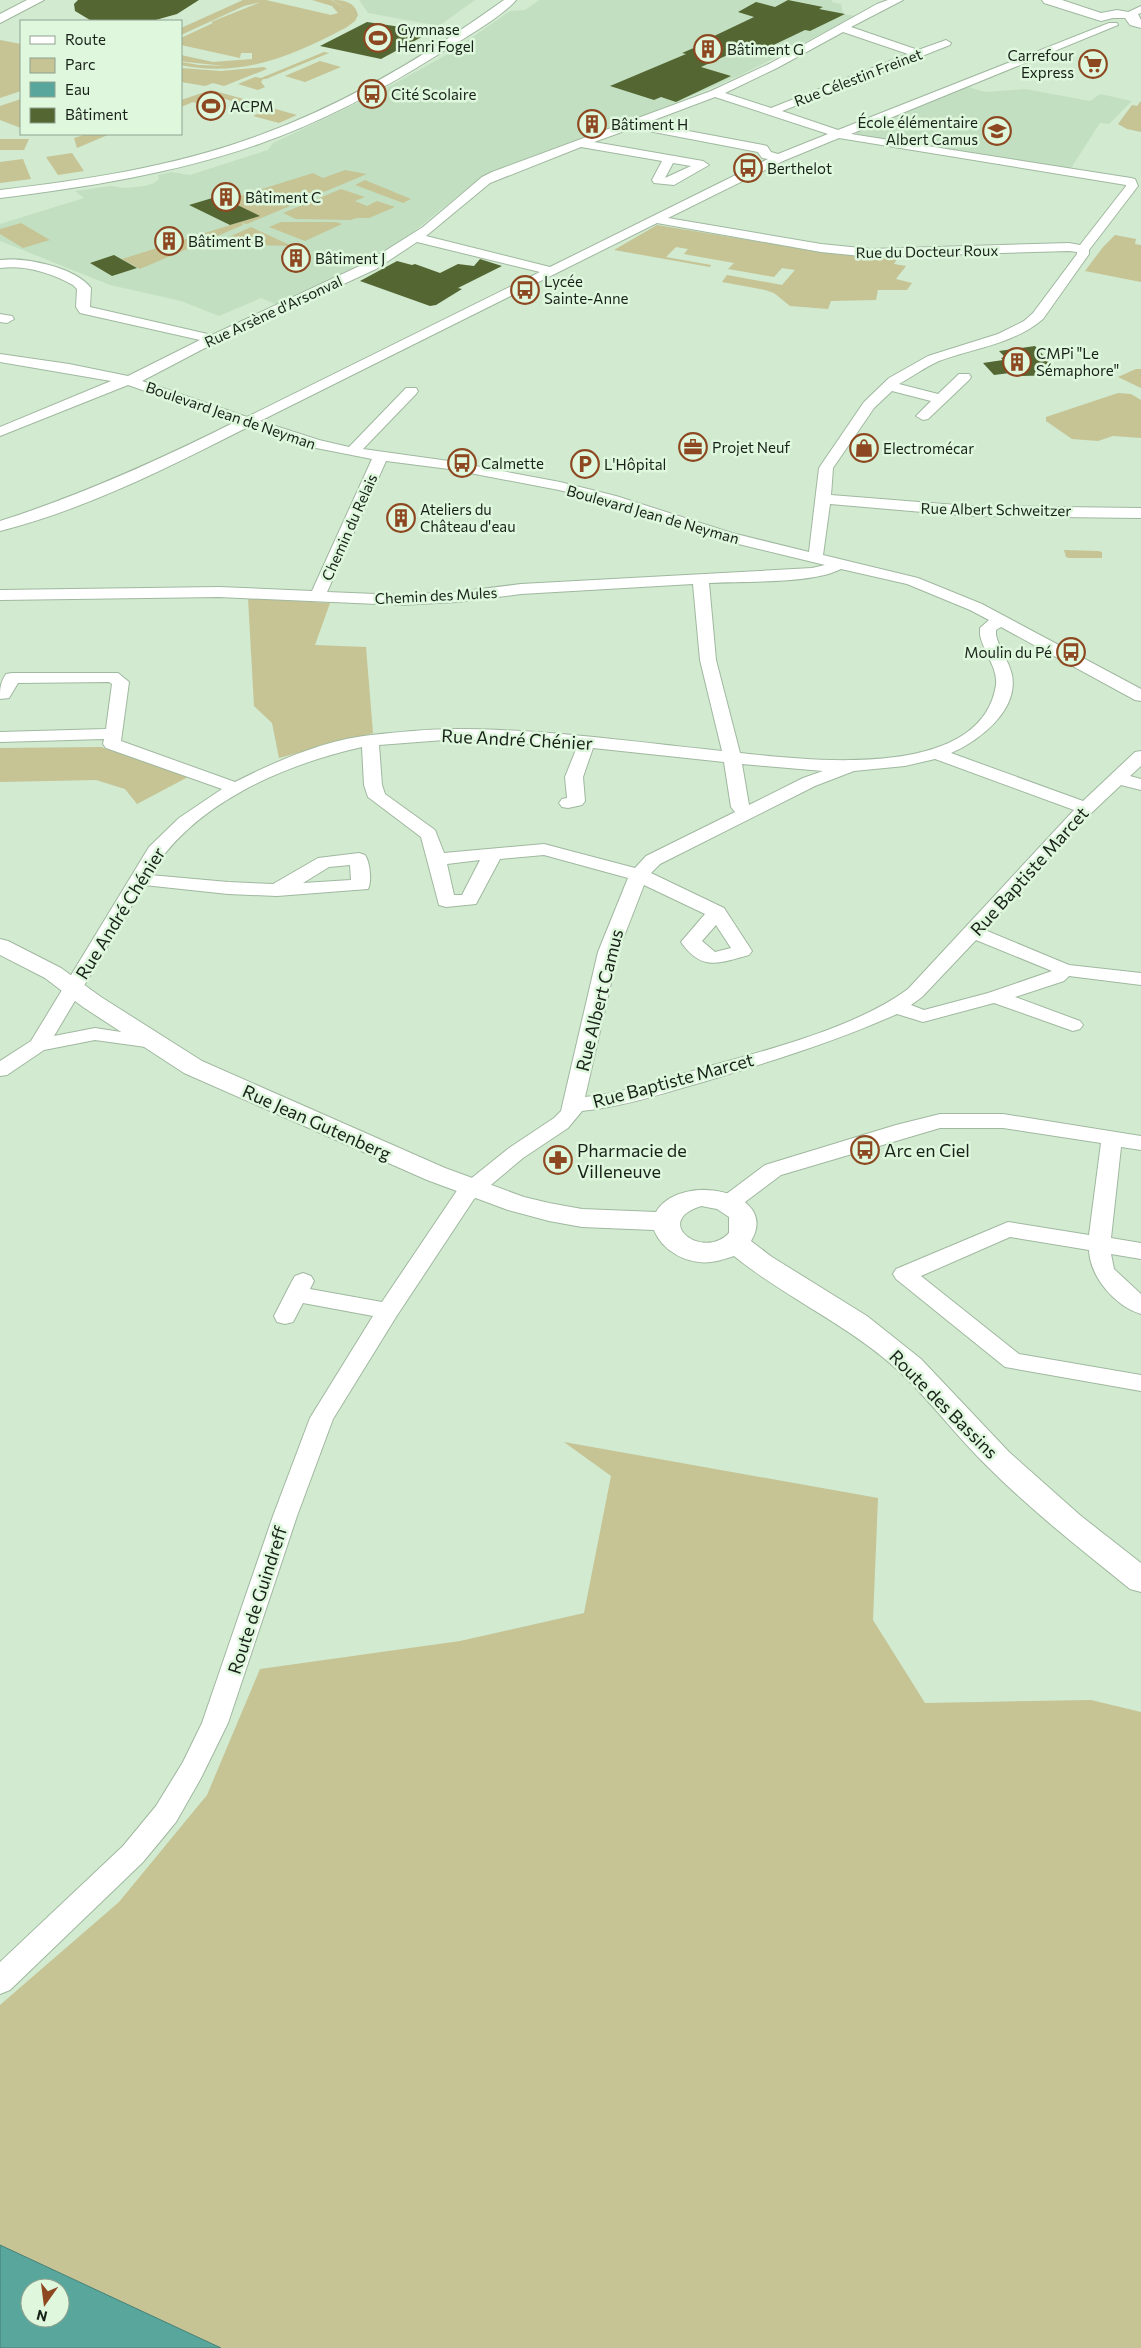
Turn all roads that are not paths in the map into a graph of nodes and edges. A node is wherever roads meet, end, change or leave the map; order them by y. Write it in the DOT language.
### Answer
graph roads {
  1 [pos="37,0"];
  2 [pos="511,0"];
  3 [pos="898,0"];
  4 [pos="1049,0"];
  5 [pos="1066,0"];
  6 [pos="0,19"];
  7 [pos="1106,20"];
  8 [pos="1135,21"];
  9 [pos="842,28"];
  10 [pos="829,36"];
  11 [pos="946,43"];
  12 [pos="919,54"];
  13 [pos="903,59"];
  14 [pos="715,93"];
  15 [pos="770,112"];
  16 [pos="633,124"];
  17 [pos="835,134"];
  18 [pos="582,144"];
  19 [pos="779,158"];
  20 [pos="670,159"];
  21 [pos="1141,174"];
  22 [pos="1129,188"];
  23 [pos="0,194"];
  24 [pos="654,220"];
  25 [pos="416,238"];
  26 [pos="1083,249"];
  27 [pos="0,264"];
  28 [pos="552,271"];
  29 [pos="213,339"];
  30 [pos="0,358"];
  31 [pos="964,377"];
  32 [pos="127,380"];
  33 [pos="889,386"];
  34 [pos="411,392"];
  35 [pos="941,398"];
  36 [pos="923,416"];
  37 [pos="249,422"];
  38 [pos="0,432"];
  39 [pos="352,452"];
  40 [pos="380,457"];
  41 [pos="822,499"];
  42 [pos="1141,514"];
  43 [pos="0,526"];
  44 [pos="814,558"];
  45 [pos="841,564"];
  46 [pos="702,580"];
  47 [pos="0,595"];
  48 [pos="317,597"];
  49 [pos="1000,620"];
  50 [pos="6,672"];
  51 [pos="0,694"];
  52 [pos="1141,696"];
  53 [pos="114,734"];
  54 [pos="0,737"];
  55 [pos="370,740"];
  56 [pos="587,742"];
  57 [pos="935,753"];
  58 [pos="1141,756"];
  59 [pos="732,757"];
  60 [pos="808,773"];
  61 [pos="1117,778"];
  62 [pos="1141,785"];
  63 [pos="236,788"];
  64 [pos="568,803"];
  65 [pos="1085,808"];
  66 [pos="748,814"];
  67 [pos="493,854"];
  68 [pos="437,860"];
  69 [pos="638,874"];
  70 [pos="139,878"];
  71 [pos="277,890"];
  72 [pos="717,912"];
  73 [pos="973,932"];
  74 [pos="0,946"];
  75 [pos="1065,970"];
  76 [pos="1141,979"];
  77 [pos="74,988"];
  78 [pos="995,997"];
  79 [pos="896,1007"];
  80 [pos="1073,1024"];
  81 [pos="153,1042"];
  82 [pos="38,1045"];
  83 [pos="0,1070"];
  84 [pos="574,1105"];
  85 [pos="1112,1139"];
  86 [pos="1141,1143"];
  87 [pos="472,1187"];
  88 [pos="729,1203"];
  89 [pos="664,1221"];
  90 [pos="736,1243"];
  91 [pos="1099,1244"];
  92 [pos="1141,1251"];
  93 [pos="1141,1306"];
  94 [pos="388,1311"];
  95 [pos="285,1316"];
  96 [pos="1141,1383"];
  97 [pos="1141,1580"];
  98 [pos="0,1981"];
  1 -- 6 [label="main road"];
  2 -- 23 [label="street"];
  3 -- 9 [label="street, Rue Arsène d'Arsonval"];
  4 -- 7 [label="main road"];
  5 -- 7 [label="main road"];
  7 -- 8 [label="main road"];
  7 -- 17 [label="street"];
  9 -- 10 [label="street, Rue Arsène d'Arsonval"];
  9 -- 12 [label="street"];
  10 -- 13 [label="street"];
  10 -- 14 [label="street, Rue Arsène d'Arsonval"];
  11 -- 12 [label="street, Rue Célestin Freinet"];
  12 -- 13 [label="street, Rue Célestin Freinet"];
  13 -- 15 [label="street, Rue Célestin Freinet"];
  14 -- 15 [label="street"];
  14 -- 16 [label="street, Rue Arsène d'Arsonval"];
  15 -- 17 [label="street"];
  16 -- 18 [label="street, Rue Arsène d'Arsonval"];
  16 -- 19 [label="street"];
  17 -- 19 [label="street"];
  17 -- 22 [label="street"];
  18 -- 20 [label="street"];
  18 -- 25 [label="street, Rue Arsène d'Arsonval"];
  19 -- 24 [label="street"];
  20 -- 20 [label="street"];
  21 -- 22 [label="street"];
  22 -- 26 [label="street"];
  24 -- 26 [label="street, Rue du Docteur Roux"];
  24 -- 28 [label="street"];
  25 -- 28 [label="street"];
  25 -- 29 [label="street, Rue Arsène d'Arsonval"];
  26 -- 33 [label="street"];
  27 -- 29 [label="street"];
  28 -- 37 [label="street"];
  29 -- 32 [label="street, Rue Arsène d'Arsonval"];
  30 -- 32 [label="street, Boulevard Jean de Neyman"];
  31 -- 35 [label="street"];
  32 -- 37 [label="street, Boulevard Jean de Neyman"];
  32 -- 38 [label="street, Rue Arsène d'Arsonval"];
  33 -- 35 [label="street"];
  33 -- 41 [label="street"];
  34 -- 39 [label="street"];
  35 -- 36 [label="street"];
  37 -- 39 [label="street, Boulevard Jean de Neyman"];
  37 -- 43 [label="street"];
  39 -- 40 [label="street, Boulevard Jean de Neyman"];
  40 -- 44 [label="street, Boulevard Jean de Neyman"];
  40 -- 48 [label="street, Chemin du Relais"];
  41 -- 42 [label="street, Rue Albert Schweitzer"];
  41 -- 44 [label="street"];
  44 -- 45 [label="street, Boulevard Jean de Neyman"];
  45 -- 46 [label="street, Chemin des Mules"];
  45 -- 49 [label="street, Boulevard Jean de Neyman"];
  46 -- 48 [label="street, Chemin des Mules"];
  46 -- 59 [label="street"];
  47 -- 48 [label="street, Chemin des Mules"];
  49 -- 52 [label="street, Boulevard Jean de Neyman"];
  49 -- 57 [label="street, Rue Albert Camus"];
  50 -- 51 [label="street"];
  50 -- 53 [label="street"];
  53 -- 54 [label="street"];
  53 -- 63 [label="street"];
  55 -- 56 [label="street, Rue André Chénier"];
  55 -- 63 [label="street, Rue André Chénier"];
  55 -- 68 [label="street"];
  56 -- 59 [label="street, Rue André Chénier"];
  56 -- 64 [label="street"];
  57 -- 60 [label="street, Rue Albert Camus"];
  57 -- 65 [label="street"];
  58 -- 61 [label="street, Rue Baptiste Marcet"];
  59 -- 60 [label="street, Rue Albert Camus"];
  59 -- 66 [label="street"];
  60 -- 66 [label="street, Rue Albert Camus"];
  61 -- 62 [label="street"];
  61 -- 65 [label="street, Rue Baptiste Marcet"];
  63 -- 70 [label="street, Rue André Chénier"];
  65 -- 73 [label="street, Rue Baptiste Marcet"];
  66 -- 69 [label="street, Rue Albert Camus"];
  67 -- 68 [label="street"];
  67 -- 68 [label="street"];
  67 -- 69 [label="street"];
  69 -- 72 [label="street"];
  69 -- 84 [label="street, Rue Albert Camus"];
  70 -- 71 [label="street"];
  70 -- 77 [label="street, Rue André Chénier"];
  73 -- 75 [label="street"];
  73 -- 79 [label="street, Rue Baptiste Marcet"];
  74 -- 77 [label="main road, Rue Jean Gutenberg"];
  75 -- 76 [label="street"];
  75 -- 78 [label="street"];
  77 -- 81 [label="main road, Rue Jean Gutenberg"];
  77 -- 82 [label="street, Rue André Chénier"];
  78 -- 79 [label="street"];
  78 -- 80 [label="street"];
  79 -- 84 [label="street, Rue Baptiste Marcet"];
  81 -- 82 [label="street"];
  81 -- 87 [label="main road, Rue Jean Gutenberg"];
  82 -- 83 [label="street, Rue André Chénier"];
  84 -- 87 [label="street, Rue Baptiste Marcet"];
  85 -- 86 [label="street"];
  85 -- 88 [label="street"];
  85 -- 91 [label="street"];
  87 -- 89 [label="main road, Rue Jean Gutenberg"];
  87 -- 94 [label="street, Route de Guindreff"];
  88 -- 89 [label="main road"];
  88 -- 90 [label="main road"];
  89 -- 90 [label="main road"];
  90 -- 97 [label="main road, Route des Bassins"];
  91 -- 92 [label="street"];
  91 -- 93 [label="street"];
  91 -- 96 [label="street"];
  94 -- 95 [label="street"];
  94 -- 98 [label="street, Route de Guindreff"];
}
